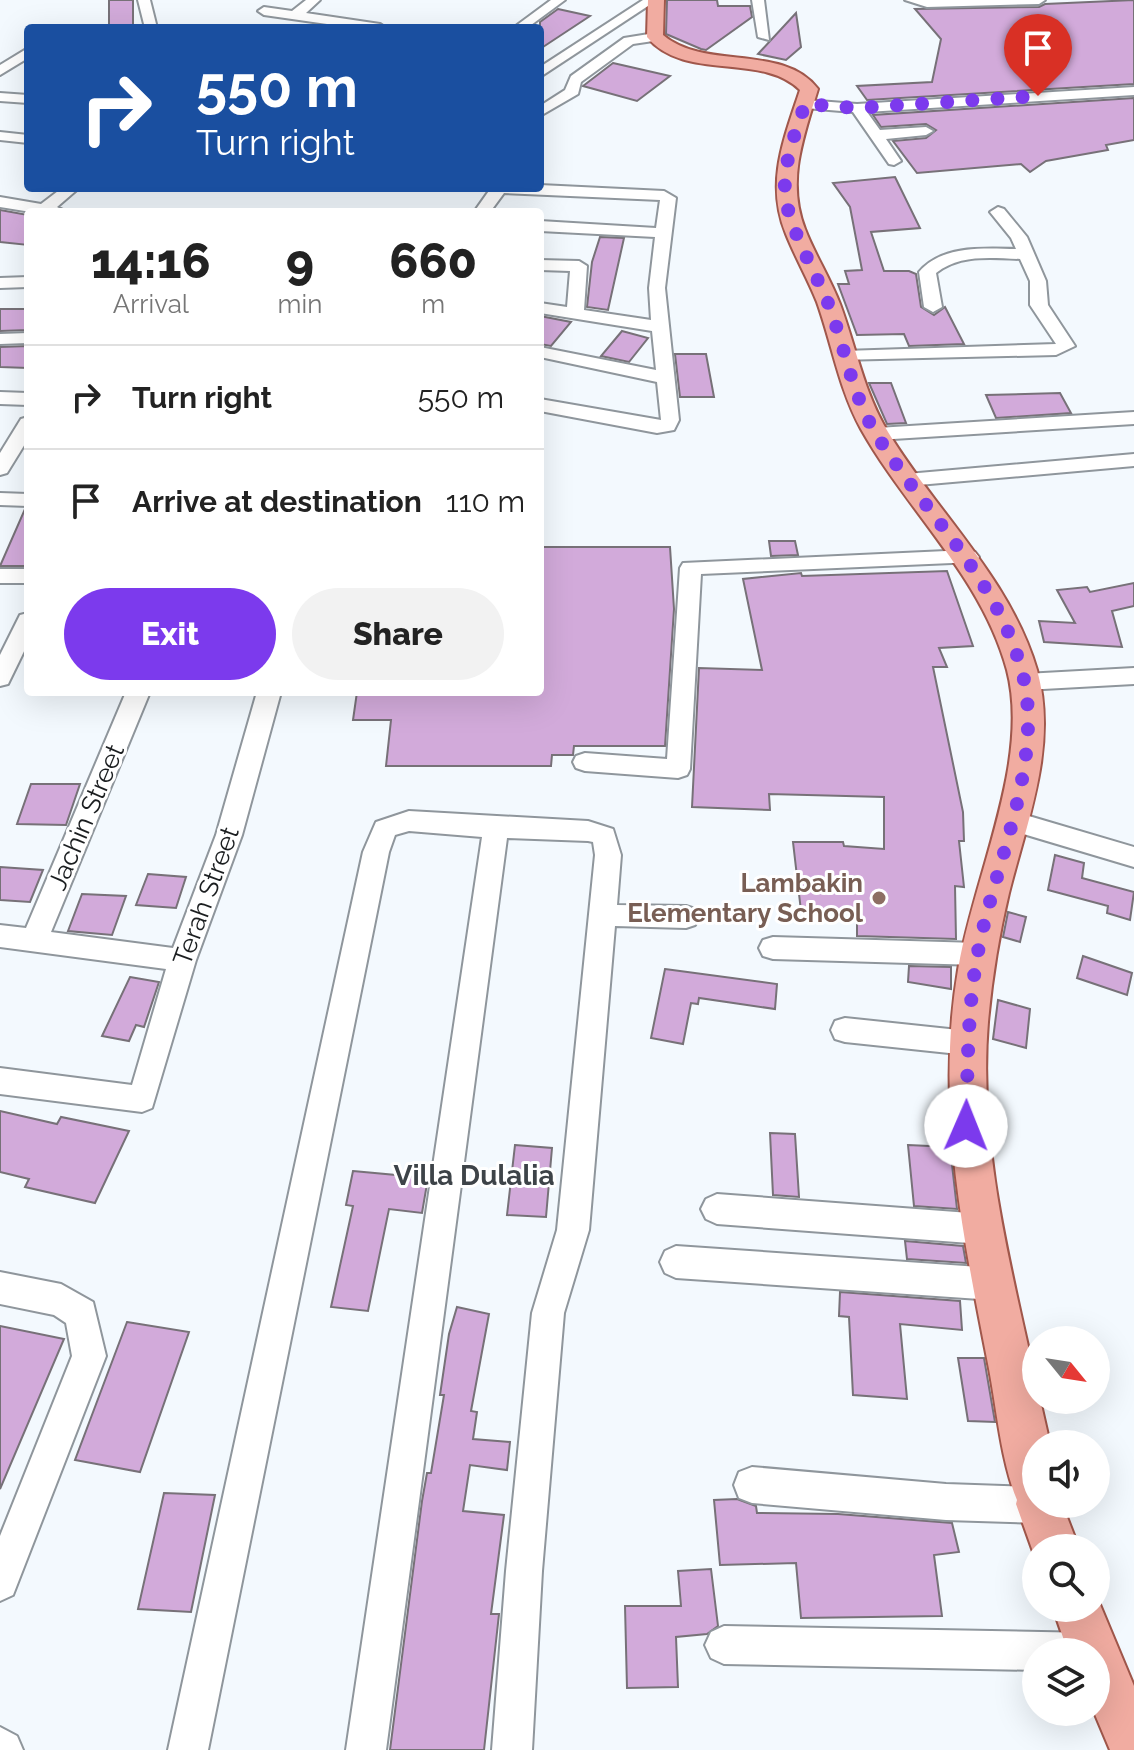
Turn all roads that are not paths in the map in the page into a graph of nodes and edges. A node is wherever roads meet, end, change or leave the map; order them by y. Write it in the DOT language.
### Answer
graph roads {
  1 [pos="144,0"];
  2 [pos="314,0"];
  3 [pos="559,0"];
  4 [pos="654,0"];
  5 [pos="758,0"];
  6 [pos="911,0"];
  7 [pos="1039,0"];
  8 [pos="264,11"];
  9 [pos="295,15"];
  10 [pos="150,24"];
  11 [pos="354,24"];
  12 [pos="525,24"];
  13 [pos="655,37"];
  14 [pos="764,37"];
  15 [pos="24,55"];
  16 [pos="544,70"];
  17 [pos="0,71"];
  18 [pos="1134,91"];
  19 [pos="0,97"];
  20 [pos="24,99"];
  21 [pos="805,104"];
  22 [pos="857,108"];
  23 [pos="544,109"];
  24 [pos="926,131"];
  25 [pos="876,135"];
  26 [pos="0,136"];
  27 [pos="24,139"];
  28 [pos="894,161"];
  29 [pos="68,192"];
  30 [pos="544,192"];
  31 [pos="0,202"];
  32 [pos="39,208"];
  33 [pos="54,208"];
  34 [pos="998,212"];
  35 [pos="544,226"];
  36 [pos="665,233"];
  37 [pos="1025,254"];
  38 [pos="544,265"];
  39 [pos="24,282"];
  40 [pos="0,283"];
  41 [pos="933,307"];
  42 [pos="544,309"];
  43 [pos="575,313"];
  44 [pos="661,327"];
  45 [pos="24,338"];
  46 [pos="0,339"];
  47 [pos="544,353"];
  48 [pos="844,356"];
  49 [pos="666,378"];
  50 [pos="0,398"];
  51 [pos="24,399"];
  52 [pos="544,406"];
  53 [pos="1134,418"];
  54 [pos="24,430"];
  55 [pos="877,434"];
  56 [pos="1134,460"];
  57 [pos="0,469"];
  58 [pos="907,480"];
  59 [pos="0,499"];
  60 [pos="24,500"];
  61 [pos="968,557"];
  62 [pos="0,576"];
  63 [pos="24,576"];
  64 [pos="24,628"];
  65 [pos="0,678"];
  66 [pos="1130,680"];
  67 [pos="1025,682"];
  68 [pos="136,696"];
  69 [pos="268,696"];
  70 [pos="585,762"];
  71 [pos="1012,821"];
  72 [pos="496,828"];
  73 [pos="1134,857"];
  74 [pos="603,915"];
  75 [pos="686,917"];
  76 [pos="0,936"];
  77 [pos="34,941"];
  78 [pos="773,948"];
  79 [pos="978,954"];
  80 [pos="182,960"];
  81 [pos="845,1030"];
  82 [pos="968,1043"];
  83 [pos="0,1081"];
  84 [pos="717,1209"];
  85 [pos="983,1229"];
  86 [pos="676,1262"];
  87 [pos="994,1284"];
  88 [pos="0,1288"];
  89 [pos="1024,1430"];
  90 [pos="752,1485"];
  91 [pos="1022,1504"];
  92 [pos="0,1582"];
  93 [pos="724,1645"];
  94 [pos="1022,1651"];
  95 [pos="1110,1691"];
  96 [pos="1134,1745"];
  97 [pos="188,1750"];
  98 [pos="366,1750"];
  99 [pos="512,1750"];
  1 -- 10 [label="street"];
  2 -- 9 [label="street"];
  3 -- 12 [label="street"];
  4 -- 13 [label="main road"];
  4 -- 16 [label="street"];
  5 -- 14 [label="street"];
  6 -- 7 [label="street"];
  8 -- 9 [label="street"];
  9 -- 11 [label="street"];
  13 -- 21 [label="main road"];
  13 -- 23 [label="street"];
  15 -- 17 [label="street"];
  18 -- 22 [label="street"];
  19 -- 20 [label="street"];
  21 -- 22 [label="street"];
  21 -- 48 [label="main road"];
  22 -- 25 [label="street"];
  24 -- 25 [label="street"];
  25 -- 28 [label="street"];
  26 -- 27 [label="street"];
  29 -- 33 [label="street"];
  30 -- 36 [label="street"];
  31 -- 32 [label="street"];
  34 -- 37 [label="street"];
  35 -- 36 [label="street"];
  36 -- 44 [label="street"];
  37 -- 41 [label="street"];
  37 -- 48 [label="street"];
  38 -- 43 [label="street"];
  39 -- 40 [label="street"];
  42 -- 43 [label="street"];
  43 -- 44 [label="street"];
  44 -- 49 [label="street"];
  45 -- 46 [label="street"];
  47 -- 49 [label="street"];
  48 -- 55 [label="main road"];
  49 -- 52 [label="street"];
  50 -- 51 [label="street"];
  53 -- 55 [label="street"];
  54 -- 57 [label="street"];
  55 -- 58 [label="main road"];
  56 -- 58 [label="street"];
  58 -- 61 [label="main road"];
  59 -- 60 [label="street"];
  61 -- 67 [label="main road"];
  61 -- 70 [label="street"];
  62 -- 63 [label="street"];
  64 -- 65 [label="street"];
  66 -- 67 [label="street"];
  67 -- 71 [label="main road"];
  68 -- 77 [label="street, Jachin Street"];
  69 -- 80 [label="street, Terah Street"];
  71 -- 73 [label="street"];
  71 -- 79 [label="main road"];
  72 -- 74 [label="street"];
  72 -- 97 [label="street"];
  72 -- 98 [label="street"];
  74 -- 75 [label="street"];
  74 -- 99 [label="street"];
  76 -- 77 [label="street"];
  77 -- 80 [label="street"];
  78 -- 79 [label="street"];
  79 -- 82 [label="main road"];
  80 -- 83 [label="street, Terah Street"];
  81 -- 82 [label="street"];
  82 -- 85 [label="main road"];
  84 -- 85 [label="street"];
  85 -- 87 [label="main road"];
  86 -- 87 [label="street"];
  87 -- 89 [label="main road"];
  88 -- 92 [label="street"];
  90 -- 91 [label="street"];
  93 -- 94 [label="street"];
  95 -- 96 [label="main road"];
}
